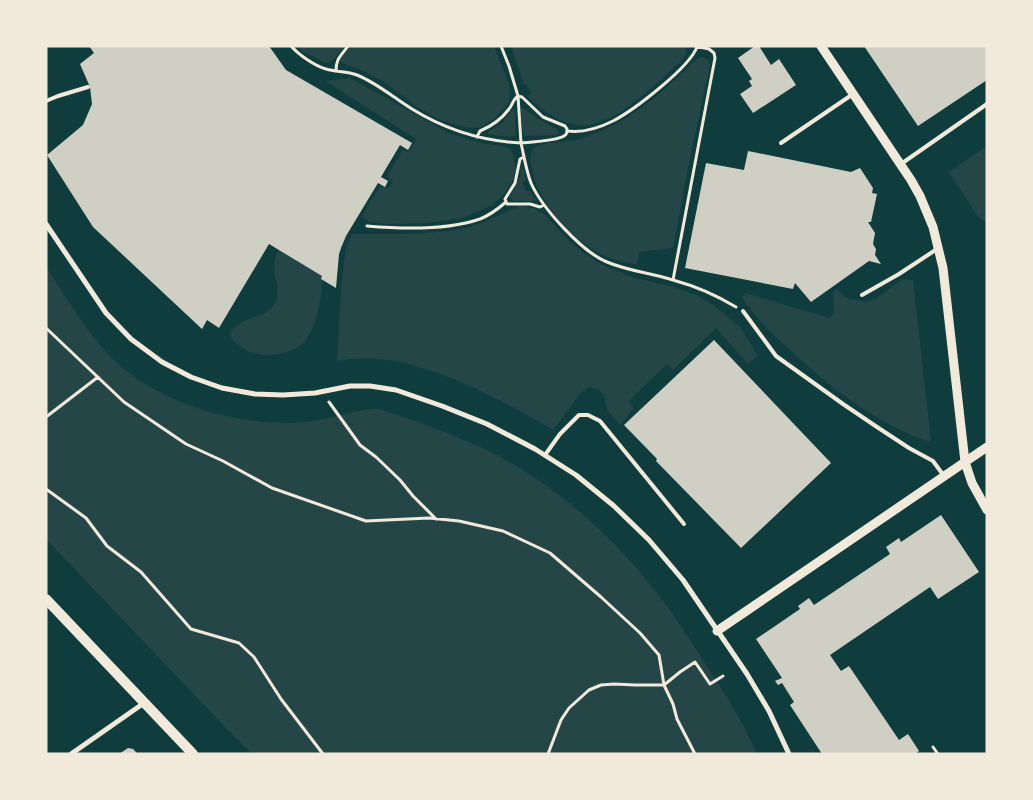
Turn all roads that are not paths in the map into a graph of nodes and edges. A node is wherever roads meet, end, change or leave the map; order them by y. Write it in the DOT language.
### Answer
graph roads {
  1 [pos="821,46"];
  2 [pos="88,87"];
  3 [pos="853,94"];
  4 [pos="46,101"];
  5 [pos="987,104"];
  6 [pos="781,143"];
  7 [pos="901,164"];
  8 [pos="46,224"];
  9 [pos="939,248"];
  10 [pos="862,295"];
  11 [pos="743,311"];
  12 [pos="987,447"];
  13 [pos="545,455"];
  14 [pos="965,462"];
  15 [pos="944,476"];
  16 [pos="987,510"];
  17 [pos="684,524"];
  18 [pos="46,599"];
  19 [pos="717,631"];
  20 [pos="145,703"];
  21 [pos="71,754"];
  22 [pos="193,754"];
  23 [pos="789,754"];
  1 -- 3 [label="street"];
  2 -- 4 [label="lane"];
  3 -- 6 [label="lane"];
  3 -- 7 [label="street"];
  5 -- 7 [label="lane"];
  7 -- 9 [label="street"];
  8 -- 13 [label="street"];
  9 -- 10 [label="lane"];
  9 -- 14 [label="street"];
  11 -- 15 [label="lane"];
  12 -- 14 [label="street"];
  13 -- 17 [label="lane"];
  13 -- 19 [label="street"];
  14 -- 15 [label="street"];
  14 -- 16 [label="street"];
  15 -- 19 [label="street"];
  18 -- 20 [label="main road"];
  19 -- 23 [label="street"];
  20 -- 21 [label="street"];
  20 -- 22 [label="main road"];
}
